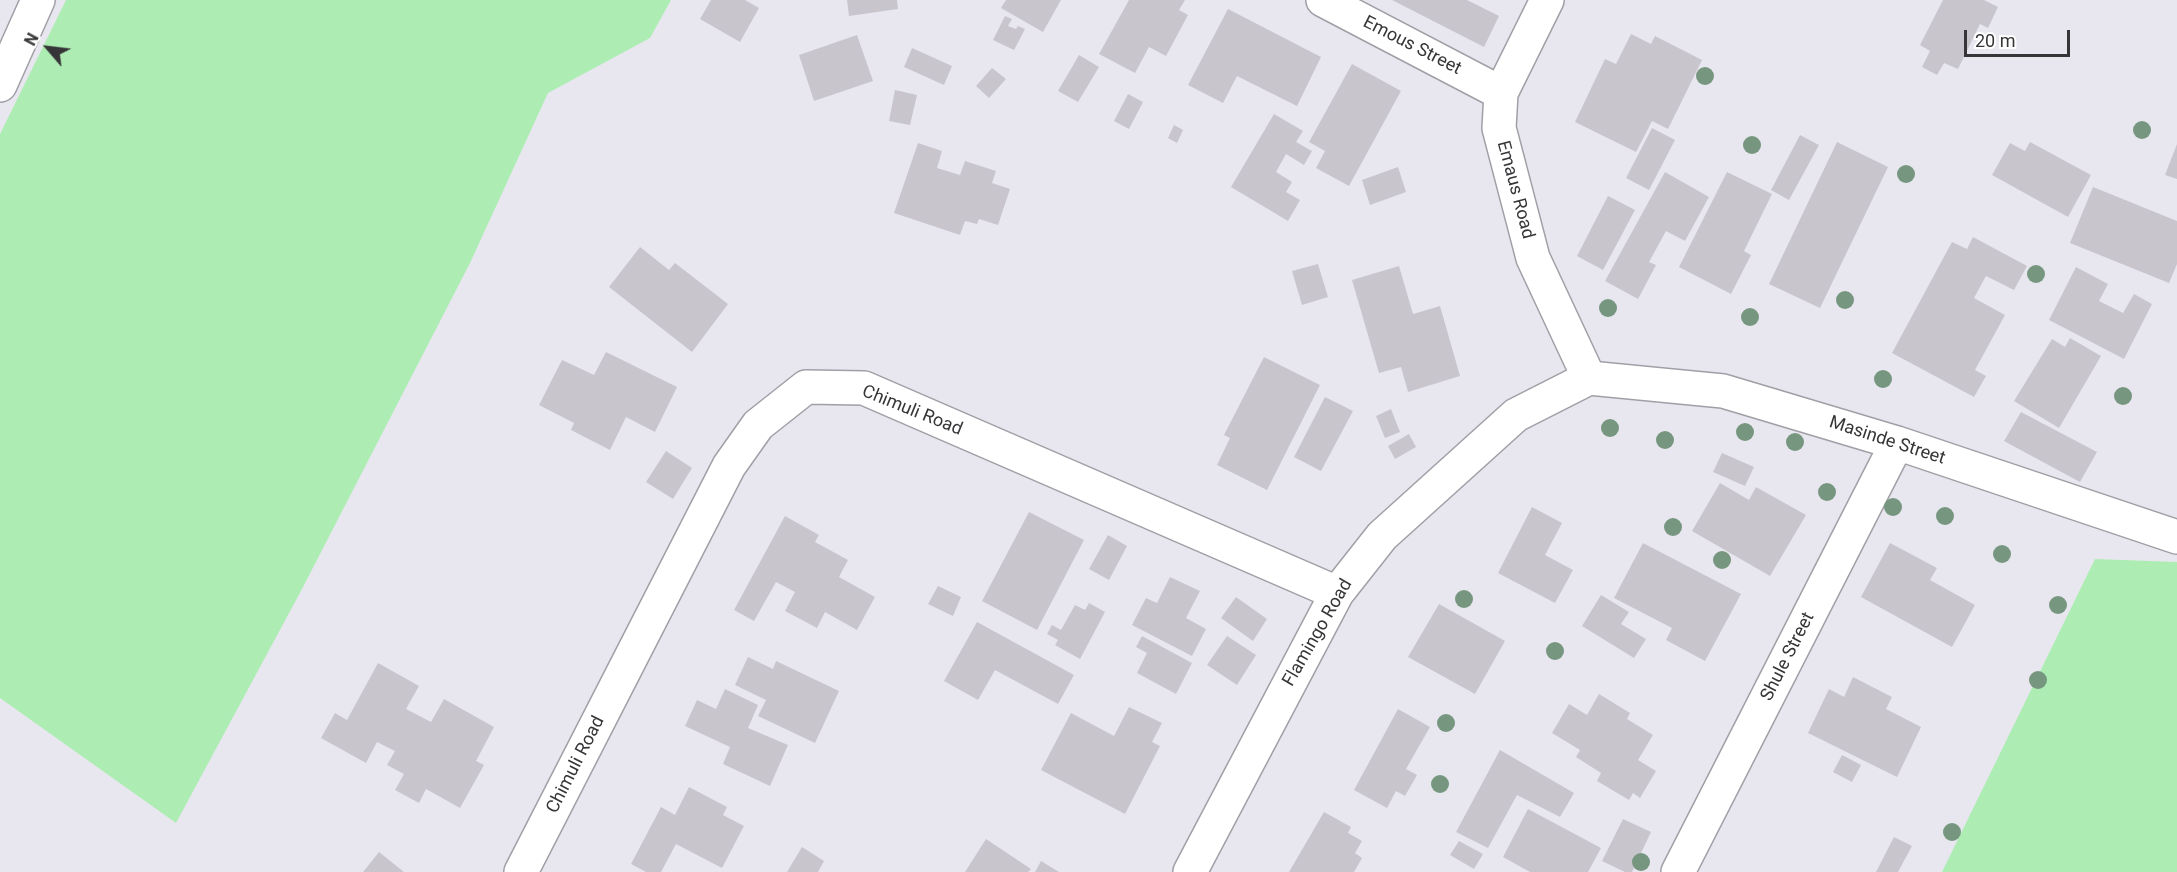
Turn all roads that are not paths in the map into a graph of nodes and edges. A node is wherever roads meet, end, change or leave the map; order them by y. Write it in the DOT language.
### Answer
graph roads {
  1 [pos="38,0"];
  2 [pos="1323,0"];
  3 [pos="1547,0"];
  4 [pos="0,85"];
  5 [pos="1501,93"];
  6 [pos="1589,378"];
  7 [pos="1898,443"];
  8 [pos="2177,537"];
  9 [pos="1337,593"];
  10 [pos="521,872"];
  11 [pos="1190,872"];
  12 [pos="1678,872"];
  1 -- 4 [label="street"];
  2 -- 5 [label="street, Emous Street"];
  3 -- 5 [label="street, Emaus Road"];
  5 -- 6 [label="street, Emaus Road"];
  6 -- 7 [label="street, Masinde Street"];
  6 -- 9 [label="street, Flamingo Road"];
  7 -- 8 [label="street, Masinde Street"];
  7 -- 12 [label="street, Shule Street"];
  9 -- 10 [label="street, Chimuli Road"];
  9 -- 11 [label="street, Flamingo Road"];
}
